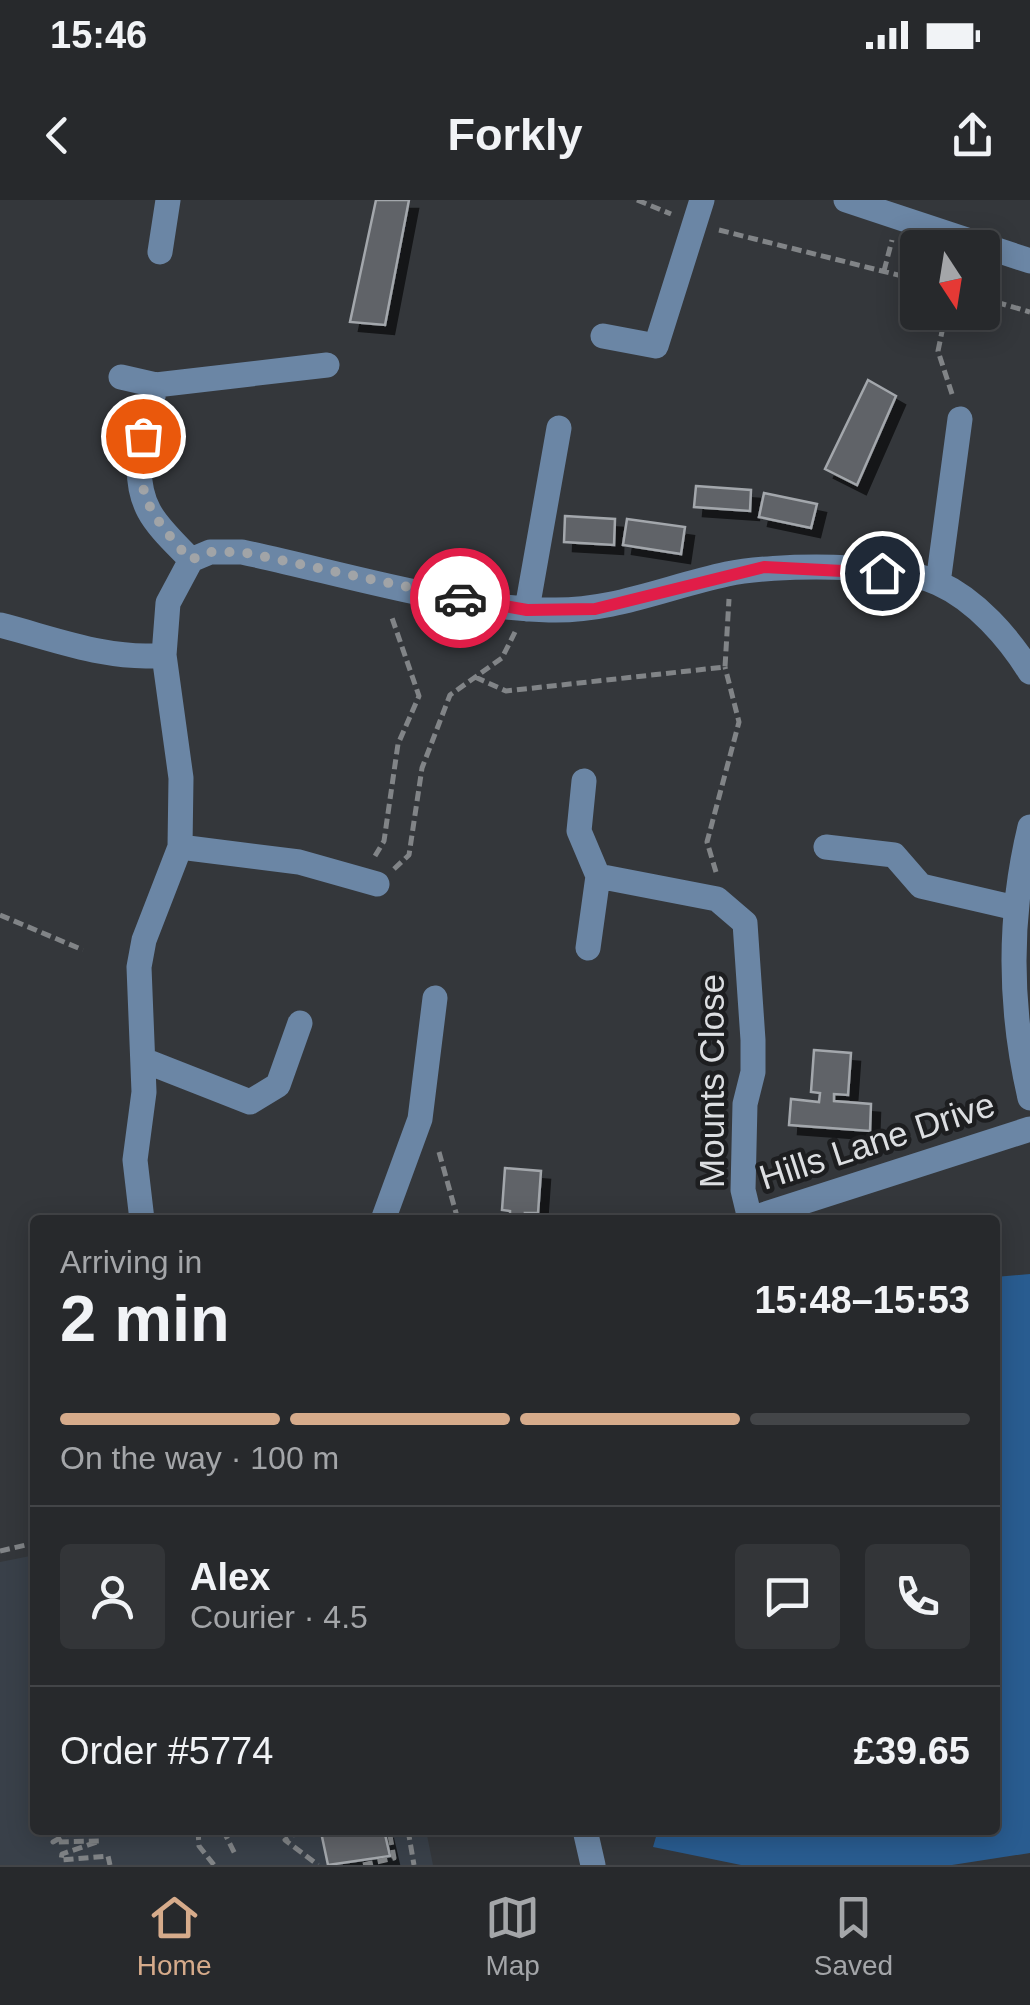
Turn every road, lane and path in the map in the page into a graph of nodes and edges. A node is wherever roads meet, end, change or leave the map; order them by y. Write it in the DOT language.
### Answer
graph roads {
  1 [pos="168,200"];
  2 [pos="637,200"];
  3 [pos="846,200"];
  4 [pos="698,212"];
  5 [pos="160,252"];
  6 [pos="1030,261"];
  7 [pos="900,274"];
  8 [pos="1000,303"];
  9 [pos="1030,312"];
  10 [pos="942,330"];
  11 [pos="603,336"];
  12 [pos="327,365"];
  13 [pos="121,377"];
  14 [pos="156,385"];
  15 [pos="960,418"];
  16 [pos="560,428"];
  17 [pos="190,560"];
  18 [pos="730,573"];
  19 [pos="378,581"];
  20 [pos="938,583"];
  21 [pos="527,610"];
  22 [pos="0,624"];
  23 [pos="164,655"];
  24 [pos="725,667"];
  25 [pos="1030,672"];
  26 [pos="475,677"];
  27 [pos="584,781"];
  28 [pos="1030,827"];
  29 [pos="180,847"];
  30 [pos="826,847"];
  31 [pos="350,876"];
  32 [pos="598,876"];
  33 [pos="378,884"];
  34 [pos="724,903"];
  35 [pos="1016,908"];
  36 [pos="0,915"];
  37 [pos="588,948"];
  38 [pos="84,950"];
  39 [pos="435,998"];
  40 [pos="300,1023"];
  41 [pos="143,1060"];
  42 [pos="1030,1098"];
  43 [pos="1030,1128"];
  44 [pos="439,1152"];
  45 [pos="141,1215"];
  46 [pos="384,1215"];
  47 [pos="457,1215"];
  48 [pos="747,1215"];
  49 [pos="763,1215"];
  50 [pos="30,1544"];
  51 [pos="0,1551"];
  52 [pos="66,1835"];
  53 [pos="198,1835"];
  54 [pos="226,1835"];
  55 [pos="289,1835"];
  56 [pos="391,1835"];
  57 [pos="409,1835"];
  58 [pos="585,1835"];
  59 [pos="236,1856"];
  60 [pos="394,1862"];
  61 [pos="110,1865"];
  62 [pos="214,1865"];
  63 [pos="318,1865"];
  64 [pos="363,1865"];
  65 [pos="414,1865"];
  66 [pos="592,1865"];
  1 -- 5 [label="street"];
  2 -- 4 [label="path"];
  3 -- 6 [label="street"];
  4 -- 7 [label="path"];
  4 -- 11 [label="street"];
  8 -- 9 [label="path"];
  10 -- 15 [label="path"];
  12 -- 14 [label="street"];
  13 -- 14 [label="street"];
  14 -- 17 [label="street"];
  15 -- 20 [label="street"];
  16 -- 21 [label="street"];
  17 -- 19 [label="street"];
  17 -- 23 [label="street"];
  18 -- 20 [label="street"];
  18 -- 21 [label="street"];
  18 -- 24 [label="path"];
  19 -- 21 [label="street"];
  19 -- 31 [label="path"];
  20 -- 25 [label="street"];
  21 -- 26 [label="path"];
  22 -- 23 [label="street"];
  23 -- 29 [label="street"];
  24 -- 26 [label="path"];
  24 -- 34 [label="path"];
  26 -- 33 [label="path"];
  27 -- 32 [label="street"];
  28 -- 35 [label="street"];
  29 -- 31 [label="street"];
  29 -- 41 [label="street"];
  30 -- 35 [label="street"];
  31 -- 33 [label="street"];
  32 -- 34 [label="street"];
  32 -- 37 [label="street"];
  34 -- 48 [label="street, Mounts Close"];
  35 -- 42 [label="street"];
  36 -- 38 [label="path"];
  39 -- 46 [label="street"];
  40 -- 41 [label="street"];
  41 -- 45 [label="street"];
  43 -- 49 [label="street, Hills Lane Drive"];
  44 -- 47 [label="path"];
  50 -- 51 [label="path"];
  52 -- 61 [label="path"];
  53 -- 62 [label="path"];
  54 -- 59 [label="path"];
  55 -- 63 [label="path"];
  56 -- 60 [label="path"];
  57 -- 65 [label="path"];
  58 -- 66 [label="street"];
  60 -- 64 [label="path"];
}
